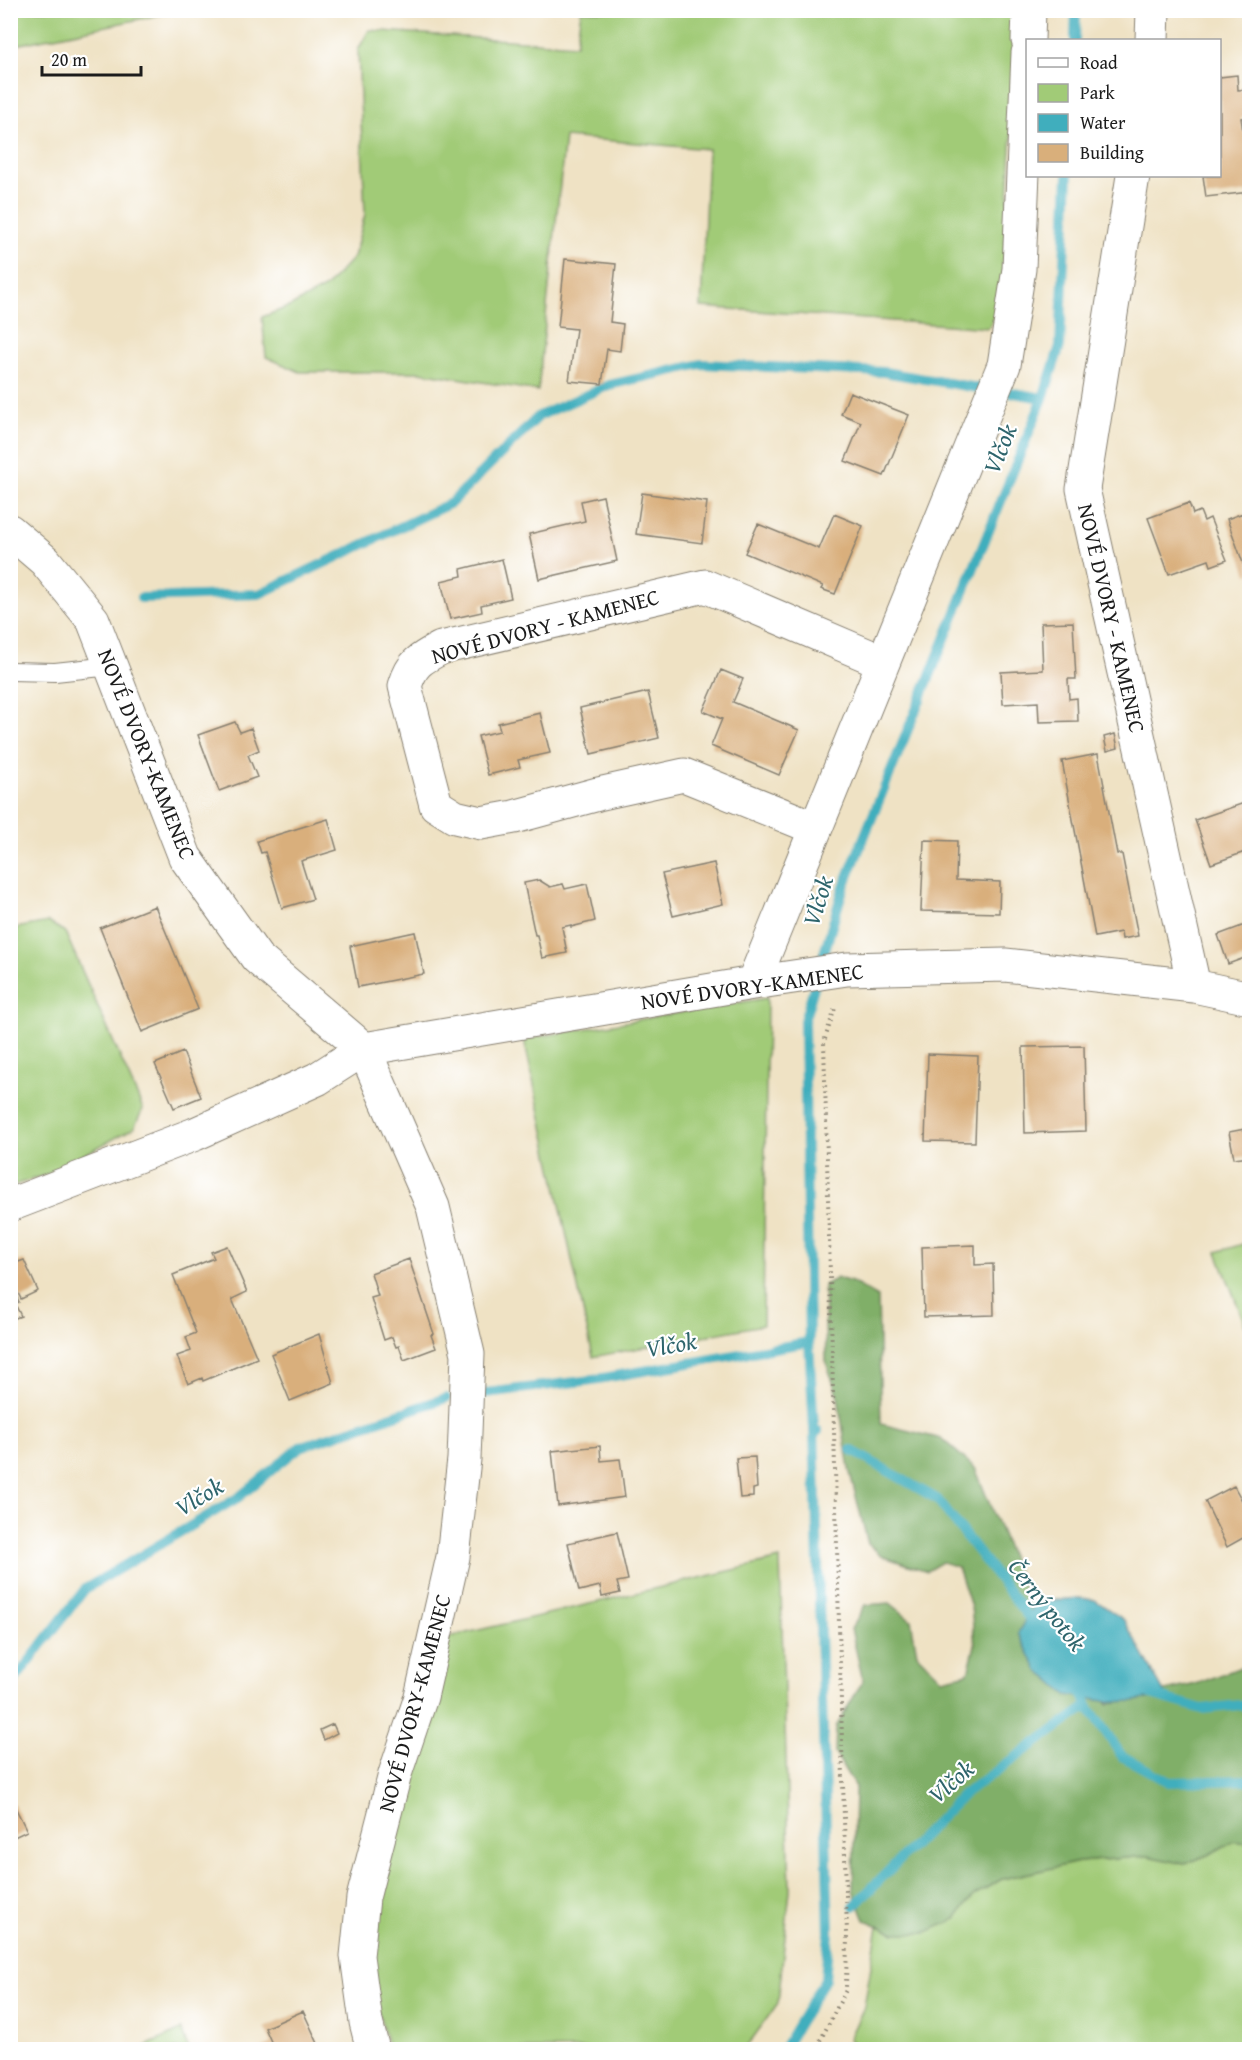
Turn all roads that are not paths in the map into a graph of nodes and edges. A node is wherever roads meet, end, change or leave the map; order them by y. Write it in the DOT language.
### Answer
graph roads {
  1 [pos="1029,10"];
  2 [pos="1154,10"];
  3 [pos="1028,39"];
  4 [pos="1152,39"];
  5 [pos="1026,101"];
  6 [pos="1133,177"];
  7 [pos="10,531"];
  8 [pos="883,662"];
  9 [pos="111,666"];
  10 [pos="10,671"];
  11 [pos="815,828"];
  12 [pos="760,981"];
  13 [pos="1194,986"];
  14 [pos="1250,998"];
  15 [pos="364,1049"];
  16 [pos="10,1205"];
  17 [pos="374,2049"];
  1 -- 3 [label="street"];
  2 -- 4 [label="street"];
  5 -- 8 [label="street"];
  6 -- 13 [label="street, NOVÉ DVORY - KAMENEC"];
  7 -- 9 [label="street, NOVÉ DVORY-KAMENEC"];
  8 -- 11 [label="street"];
  8 -- 11 [label="street, NOVÉ DVORY - KAMENEC"];
  9 -- 10 [label="lane"];
  9 -- 15 [label="street, NOVÉ DVORY-KAMENEC"];
  11 -- 12 [label="street"];
  12 -- 13 [label="street, NOVÉ DVORY-KAMENEC"];
  12 -- 15 [label="street, NOVÉ DVORY-KAMENEC"];
  13 -- 14 [label="street, NOVÉ DVORY-KAMENEC"];
  15 -- 16 [label="street, NOVÉ DVORY-KAMENEC"];
  15 -- 17 [label="street, NOVÉ DVORY-KAMENEC"];
}
